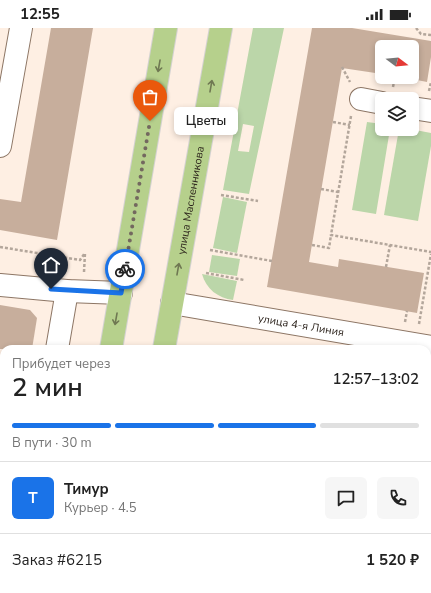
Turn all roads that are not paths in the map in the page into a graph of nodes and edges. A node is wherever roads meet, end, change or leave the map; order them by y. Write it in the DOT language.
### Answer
graph roads {
  1 [pos="21,28"];
  2 [pos="166,28"];
  3 [pos="221,28"];
  4 [pos="419,109"];
  5 [pos="431,111"];
  6 [pos="0,146"];
  7 [pos="0,285"];
  8 [pos="67,291"];
  9 [pos="121,293"];
  10 [pos="172,303"];
  11 [pos="424,339"];
  12 [pos="58,345"];
  13 [pos="112,345"];
  14 [pos="165,345"];
  1 -- 6 [label="street"];
  2 -- 9 [label="main road, one-way"];
  10 -- 3 [label="main road, улица Масленникова, one-way"];
  4 -- 5 [label="street"];
  7 -- 8 [label="street"];
  8 -- 9 [label="street"];
  8 -- 12 [label="street"];
  9 -- 13 [label="main road, one-way"];
  10 -- 11 [label="street, улица 4-я Линия"];
  10 -- 14 [label="main road, улица Масленникова"];
}
